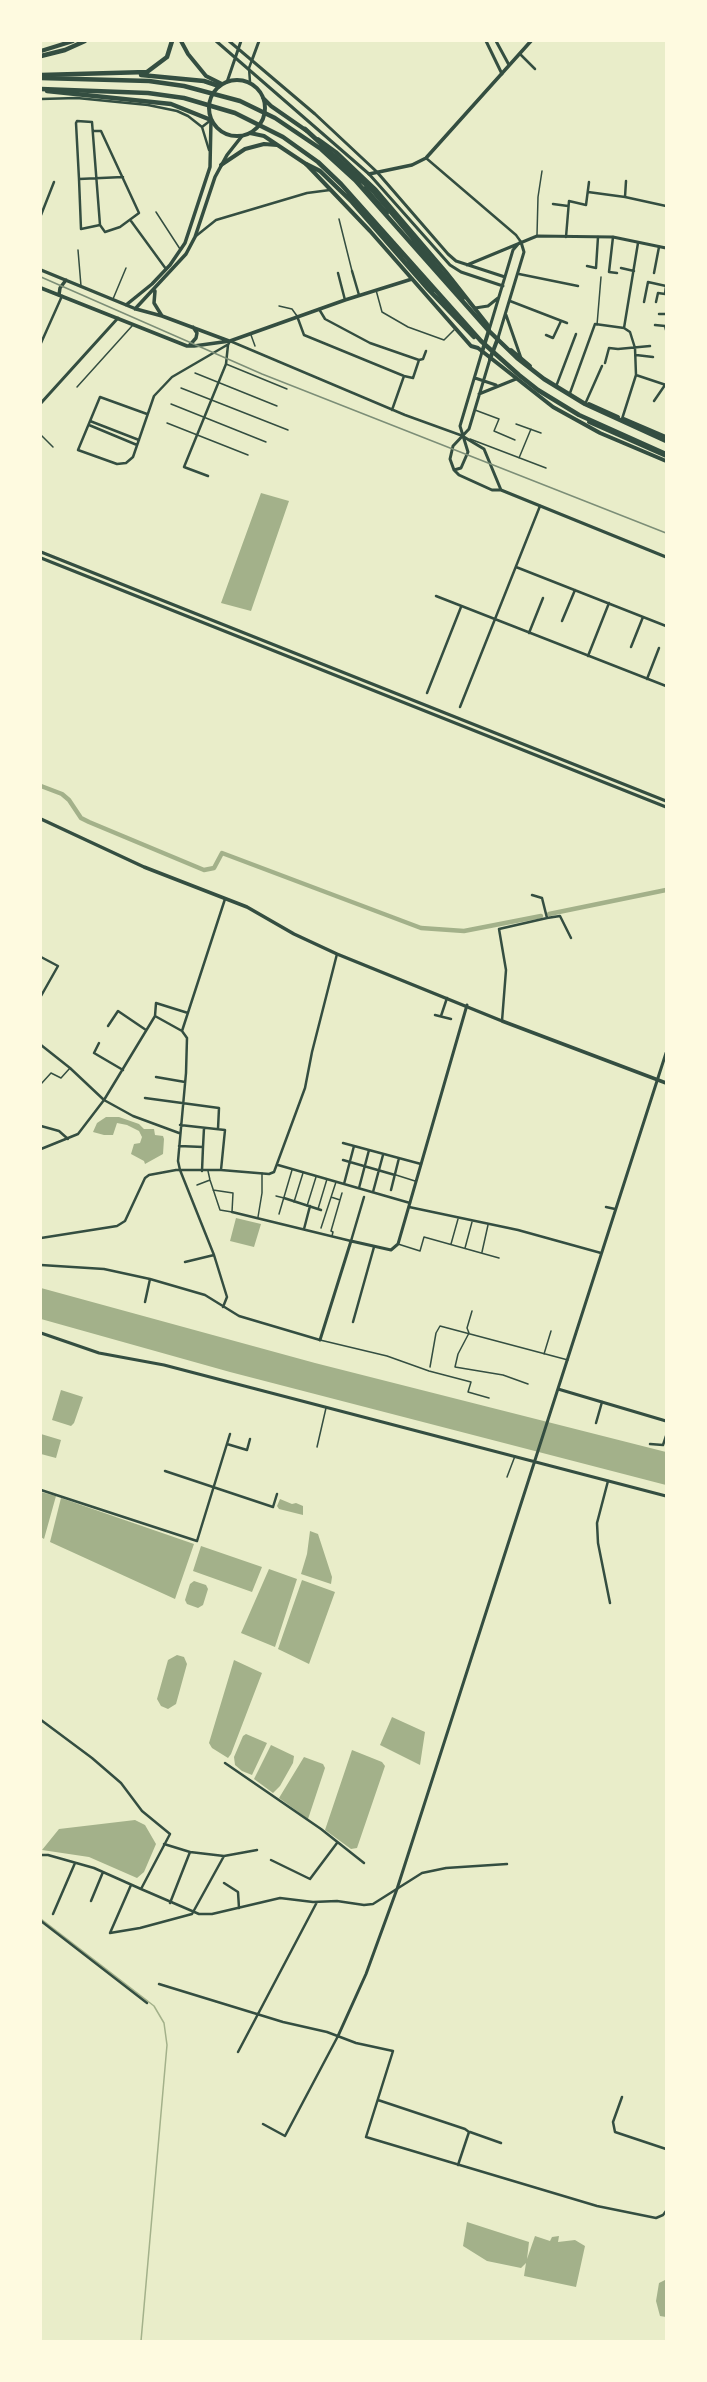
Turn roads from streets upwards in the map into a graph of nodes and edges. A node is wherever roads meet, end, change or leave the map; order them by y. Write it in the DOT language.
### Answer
graph roads {
  1 [pos="73,41"];
  2 [pos="85,41"];
  3 [pos="172,41"];
  4 [pos="181,41"];
  5 [pos="216,41"];
  6 [pos="229,41"];
  7 [pos="241,41"];
  8 [pos="259,41"];
  9 [pos="486,41"];
  10 [pos="496,41"];
  11 [pos="531,41"];
  12 [pos="238,49"];
  13 [pos="41,51"];
  14 [pos="520,54"];
  15 [pos="41,56"];
  16 [pos="236,57"];
  17 [pos="252,60"];
  18 [pos="509,66"];
  19 [pos="249,68"];
  20 [pos="535,69"];
  21 [pos="130,74"];
  22 [pos="502,74"];
  23 [pos="41,75"];
  24 [pos="41,78"];
  25 [pos="250,82"];
  26 [pos="223,84"];
  27 [pos="41,90"];
  28 [pos="263,98"];
  29 [pos="41,99"];
  30 [pos="211,120"];
  31 [pos="202,127"];
  32 [pos="305,130"];
  33 [pos="94,132"];
  34 [pos="250,133"];
  35 [pos="242,136"];
  36 [pos="279,145"];
  37 [pos="212,158"];
  38 [pos="426,158"];
  39 [pos="306,164"];
  40 [pos="222,165"];
  41 [pos="377,172"];
  42 [pos="369,174"];
  43 [pos="123,177"];
  44 [pos="95,178"];
  45 [pos="79,179"];
  46 [pos="626,181"];
  47 [pos="54,182"];
  48 [pos="589,182"];
  49 [pos="330,190"];
  50 [pos="588,192"];
  51 [pos="625,197"];
  52 [pos="553,204"];
  53 [pos="568,206"];
  54 [pos="666,206"];
  55 [pos="41,215"];
  56 [pos="131,221"];
  57 [pos="193,222"];
  58 [pos="199,224"];
  59 [pos="100,226"];
  60 [pos="613,236"];
  61 [pos="194,237"];
  62 [pos="566,237"];
  63 [pos="598,237"];
  64 [pos="521,242"];
  65 [pos="638,242"];
  66 [pos="659,247"];
  67 [pos="666,248"];
  68 [pos="466,265"];
  69 [pos="587,266"];
  70 [pos="621,268"];
  71 [pos="166,269"];
  72 [pos="41,270"];
  73 [pos="352,270"];
  74 [pos="634,271"];
  75 [pos="338,273"];
  76 [pos="617,273"];
  77 [pos="654,273"];
  78 [pos="519,274"];
  79 [pos="506,277"];
  80 [pos="412,279"];
  81 [pos="66,280"];
  82 [pos="503,286"];
  83 [pos="578,286"];
  84 [pos="666,286"];
  85 [pos="41,288"];
  86 [pos="155,290"];
  87 [pos="359,295"];
  88 [pos="60,296"];
  89 [pos="500,297"];
  90 [pos="345,300"];
  91 [pos="510,301"];
  92 [pos="644,302"];
  93 [pos="656,302"];
  94 [pos="126,305"];
  95 [pos="474,308"];
  96 [pos="135,309"];
  97 [pos="319,309"];
  98 [pos="506,314"];
  99 [pos="659,314"];
  100 [pos="666,314"];
  101 [pos="162,316"];
  102 [pos="297,316"];
  103 [pos="118,318"];
  104 [pos="561,321"];
  105 [pos="567,324"];
  106 [pos="655,325"];
  107 [pos="193,327"];
  108 [pos="624,328"];
  109 [pos="488,330"];
  110 [pos="666,330"];
  111 [pos="576,334"];
  112 [pos="546,335"];
  113 [pos="498,338"];
  114 [pos="230,341"];
  115 [pos="41,342"];
  116 [pos="228,345"];
  117 [pos="188,346"];
  118 [pos="650,346"];
  119 [pos="478,348"];
  120 [pos="635,348"];
  121 [pos="426,351"];
  122 [pos="482,352"];
  123 [pos="636,355"];
  124 [pos="653,357"];
  125 [pos="521,358"];
  126 [pos="490,359"];
  127 [pos="419,360"];
  128 [pos="509,367"];
  129 [pos="636,375"];
  130 [pos="404,376"];
  131 [pos="474,378"];
  132 [pos="516,379"];
  133 [pos="483,381"];
  134 [pos="556,384"];
  135 [pos="496,385"];
  136 [pos="666,385"];
  137 [pos="570,393"];
  138 [pos="480,394"];
  139 [pos="543,398"];
  140 [pos="654,401"];
  141 [pos="41,403"];
  142 [pos="588,403"];
  143 [pos="392,410"];
  144 [pos="147,414"];
  145 [pos="622,419"];
  146 [pos="90,421"];
  147 [pos="89,425"];
  148 [pos="462,436"];
  149 [pos="666,437"];
  150 [pos="139,440"];
  151 [pos="666,440"];
  152 [pos="137,445"];
  153 [pos="666,455"];
  154 [pos="666,462"];
  155 [pos="454,470"];
  156 [pos="208,476"];
  157 [pos="501,490"];
  158 [pos="540,506"];
  159 [pos="41,552"];
  160 [pos="666,557"];
  161 [pos="41,558"];
  162 [pos="516,567"];
  163 [pos="575,590"];
  164 [pos="436,596"];
  165 [pos="543,598"];
  166 [pos="609,603"];
  167 [pos="461,607"];
  168 [pos="643,617"];
  169 [pos="495,620"];
  170 [pos="562,621"];
  171 [pos="666,626"];
  172 [pos="529,633"];
  173 [pos="631,647"];
  174 [pos="659,648"];
  175 [pos="588,656"];
  176 [pos="647,679"];
  177 [pos="666,686"];
  178 [pos="427,693"];
  179 [pos="460,707"];
  180 [pos="666,801"];
  181 [pos="666,807"];
  182 [pos="41,819"];
  183 [pos="532,895"];
  184 [pos="225,899"];
  185 [pos="547,918"];
  186 [pos="571,938"];
  187 [pos="337,954"];
  188 [pos="41,957"];
  189 [pos="41,995"];
  190 [pos="447,997"];
  191 [pos="467,1005"];
  192 [pos="188,1013"];
  193 [pos="435,1014"];
  194 [pos="155,1016"];
  195 [pos="441,1016"];
  196 [pos="451,1019"];
  197 [pos="502,1021"];
  198 [pos="108,1026"];
  199 [pos="146,1030"];
  200 [pos="182,1031"];
  201 [pos="99,1043"];
  202 [pos="41,1045"];
  203 [pos="666,1053"];
  204 [pos="123,1070"];
  205 [pos="156,1077"];
  206 [pos="657,1080"];
  207 [pos="185,1082"];
  208 [pos="666,1083"];
  209 [pos="145,1098"];
  210 [pos="104,1100"];
  211 [pos="184,1103"];
  212 [pos="180,1125"];
  213 [pos="41,1126"];
  214 [pos="204,1128"];
  215 [pos="218,1129"];
  216 [pos="179,1133"];
  217 [pos="68,1139"];
  218 [pos="343,1143"];
  219 [pos="179,1146"];
  220 [pos="354,1146"];
  221 [pos="203,1147"];
  222 [pos="41,1149"];
  223 [pos="369,1150"];
  224 [pos="383,1155"];
  225 [pos="399,1158"];
  226 [pos="342,1160"];
  227 [pos="350,1162"];
  228 [pos="422,1164"];
  229 [pos="278,1165"];
  230 [pos="365,1166"];
  231 [pos="180,1170"];
  232 [pos="221,1170"];
  233 [pos="379,1170"];
  234 [pos="202,1171"];
  235 [pos="395,1175"];
  236 [pos="344,1184"];
  237 [pos="359,1188"];
  238 [pos="391,1190"];
  239 [pos="373,1192"];
  240 [pos="364,1197"];
  241 [pos="284,1198"];
  242 [pos="410,1203"];
  243 [pos="309,1206"];
  244 [pos="606,1206"];
  245 [pos="409,1207"];
  246 [pos="320,1209"];
  247 [pos="615,1209"];
  248 [pos="232,1212"];
  249 [pos="304,1229"];
  250 [pos="41,1238"];
  251 [pos="351,1241"];
  252 [pos="374,1247"];
  253 [pos="601,1253"];
  254 [pos="214,1256"];
  255 [pos="185,1262"];
  256 [pos="41,1264"];
  257 [pos="150,1278"];
  258 [pos="145,1302"];
  259 [pos="223,1308"];
  260 [pos="353,1322"];
  261 [pos="41,1333"];
  262 [pos="320,1340"];
  263 [pos="558,1389"];
  264 [pos="602,1402"];
  265 [pos="666,1421"];
  266 [pos="596,1423"];
  267 [pos="230,1434"];
  268 [pos="666,1436"];
  269 [pos="250,1439"];
  270 [pos="227,1444"];
  271 [pos="650,1444"];
  272 [pos="535,1462"];
  273 [pos="165,1471"];
  274 [pos="608,1481"];
  275 [pos="213,1487"];
  276 [pos="41,1490"];
  277 [pos="277,1494"];
  278 [pos="666,1496"];
  279 [pos="610,1603"];
  280 [pos="41,1720"];
  281 [pos="225,1763"];
  282 [pos="337,1843"];
  283 [pos="164,1844"];
  284 [pos="257,1850"];
  285 [pos="190,1852"];
  286 [pos="41,1855"];
  287 [pos="224,1856"];
  288 [pos="271,1860"];
  289 [pos="75,1862"];
  290 [pos="364,1863"];
  291 [pos="507,1864"];
  292 [pos="103,1872"];
  293 [pos="224,1883"];
  294 [pos="131,1885"];
  295 [pos="141,1889"];
  296 [pos="397,1889"];
  297 [pos="91,1901"];
  298 [pos="317,1902"];
  299 [pos="170,1903"];
  300 [pos="239,1908"];
  301 [pos="194,1912"];
  302 [pos="53,1914"];
  303 [pos="41,1921"];
  304 [pos="159,1984"];
  305 [pos="147,2003"];
  306 [pos="256,2014"];
  307 [pos="338,2036"];
  308 [pos="238,2052"];
  309 [pos="622,2097"];
  310 [pos="378,2100"];
  311 [pos="263,2124"];
  312 [pos="469,2132"];
  313 [pos="501,2143"];
  314 [pos="666,2149"];
  315 [pos="458,2165"];
  316 [pos="666,2211"];
  1 -- 13 [label="main road"];
  2 -- 15 [label="highway"];
  3 -- 21 [label="highway"];
  4 -- 26 [label="main road"];
  5 -- 16 [label="street"];
  6 -- 12 [label="street"];
  7 -- 12 [label="street"];
  8 -- 17 [label="street"];
  9 -- 22 [label="street"];
  10 -- 18 [label="street"];
  11 -- 14 [label="main road"];
  12 -- 16 [label="street"];
  12 -- 17 [label="street"];
  14 -- 18 [label="main road"];
  14 -- 20 [label="street"];
  16 -- 19 [label="street"];
  16 -- 26 [label="street"];
  17 -- 19 [label="street"];
  17 -- 41 [label="street"];
  18 -- 22 [label="main road"];
  19 -- 25 [label="street"];
  19 -- 42 [label="street"];
  21 -- 23 [label="highway"];
  21 -- 26 [label="highway"];
  22 -- 38 [label="main road"];
  24 -- 109 [label="highway"];
  25 -- 26 [label="main road"];
  25 -- 28 [label="main road"];
  26 -- 30 [label="main road"];
  27 -- 30 [label="highway"];
  27 -- 128 [label="highway"];
  28 -- 32 [label="main road"];
  28 -- 34 [label="main road"];
  29 -- 31 [label="street"];
  30 -- 31 [label="street"];
  30 -- 35 [label="main road"];
  30 -- 37 [label="main road"];
  31 -- 37 [label="street"];
  32 -- 95 [label="main road"];
  32 -- 109 [label="highway"];
  32 -- 109 [label="main road"];
  33 -- 43 [label="street"];
  33 -- 44 [label="street"];
  33 -- 45 [label="street"];
  34 -- 35 [label="main road"];
  34 -- 36 [label="main road"];
  35 -- 40 [label="main road"];
  36 -- 39 [label="main road"];
  36 -- 40 [label="main road"];
  37 -- 57 [label="main road"];
  38 -- 41 [label="main road"];
  38 -- 64 [label="street"];
  39 -- 49 [label="main road"];
  39 -- 119 [label="main road"];
  39 -- 128 [label="highway"];
  40 -- 58 [label="main road"];
  41 -- 42 [label="main road"];
  41 -- 68 [label="street"];
  42 -- 82 [label="street"];
  43 -- 44 [label="street"];
  43 -- 56 [label="street"];
  44 -- 45 [label="street"];
  44 -- 59 [label="street"];
  45 -- 59 [label="street"];
  46 -- 51 [label="street"];
  47 -- 55 [label="street"];
  48 -- 50 [label="street"];
  49 -- 61 [label="street"];
  49 -- 80 [label="main road"];
  50 -- 51 [label="street"];
  50 -- 53 [label="street"];
  51 -- 54 [label="street"];
  52 -- 53 [label="street"];
  53 -- 62 [label="street"];
  56 -- 59 [label="street"];
  56 -- 71 [label="street"];
  57 -- 58 [label="main road"];
  57 -- 71 [label="main road"];
  58 -- 61 [label="main road"];
  60 -- 63 [label="street"];
  60 -- 65 [label="street"];
  60 -- 76 [label="street"];
  61 -- 86 [label="main road"];
  62 -- 63 [label="street"];
  62 -- 64 [label="street"];
  63 -- 69 [label="street"];
  64 -- 68 [label="street"];
  64 -- 78 [label="street"];
  64 -- 79 [label="street"];
  65 -- 66 [label="street"];
  65 -- 74 [label="street"];
  66 -- 67 [label="street"];
  66 -- 77 [label="street"];
  68 -- 79 [label="street"];
  70 -- 74 [label="street"];
  71 -- 94 [label="main road"];
  72 -- 81 [label="main road"];
  73 -- 87 [label="street"];
  74 -- 108 [label="street"];
  75 -- 90 [label="street"];
  78 -- 83 [label="street"];
  78 -- 91 [label="street"];
  79 -- 82 [label="street"];
  80 -- 87 [label="main road"];
  80 -- 119 [label="main road"];
  81 -- 88 [label="main road"];
  81 -- 94 [label="main road"];
  82 -- 89 [label="street"];
  84 -- 92 [label="street"];
  84 -- 93 [label="street"];
  85 -- 88 [label="main road"];
  86 -- 96 [label="main road"];
  86 -- 101 [label="main road"];
  87 -- 90 [label="main road"];
  88 -- 103 [label="main road"];
  88 -- 115 [label="street"];
  89 -- 95 [label="street"];
  89 -- 109 [label="street"];
  90 -- 97 [label="main road"];
  91 -- 98 [label="street"];
  91 -- 104 [label="street"];
  94 -- 96 [label="main road"];
  95 -- 109 [label="main road"];
  96 -- 101 [label="main road"];
  97 -- 102 [label="main road"];
  97 -- 127 [label="street"];
  98 -- 113 [label="street"];
  98 -- 125 [label="street"];
  99 -- 100 [label="street"];
  101 -- 107 [label="main road"];
  102 -- 114 [label="main road"];
  102 -- 130 [label="street"];
  103 -- 117 [label="main road"];
  103 -- 141 [label="street"];
  104 -- 105 [label="street"];
  104 -- 112 [label="street"];
  106 -- 110 [label="street"];
  107 -- 114 [label="main road"];
  107 -- 117 [label="main road"];
  108 -- 120 [label="street"];
  108 -- 137 [label="street"];
  109 -- 113 [label="main road"];
  109 -- 122 [label="main road"];
  109 -- 151 [label="highway"];
  111 -- 134 [label="street"];
  113 -- 125 [label="main road"];
  113 -- 126 [label="main road"];
  114 -- 116 [label="street"];
  114 -- 117 [label="main road"];
  114 -- 143 [label="street"];
  116 -- 144 [label="street"];
  116 -- 156 [label="street"];
  118 -- 120 [label="street"];
  119 -- 122 [label="main road"];
  120 -- 123 [label="street"];
  120 -- 142 [label="street"];
  121 -- 127 [label="street"];
  122 -- 126 [label="main road"];
  122 -- 131 [label="street"];
  123 -- 124 [label="street"];
  123 -- 129 [label="street"];
  125 -- 134 [label="main road"];
  126 -- 132 [label="main road"];
  126 -- 133 [label="street"];
  127 -- 130 [label="street"];
  128 -- 153 [label="highway"];
  129 -- 136 [label="street"];
  129 -- 145 [label="street"];
  130 -- 143 [label="street"];
  131 -- 133 [label="street"];
  131 -- 148 [label="street"];
  132 -- 135 [label="street"];
  132 -- 139 [label="main road"];
  133 -- 135 [label="street"];
  133 -- 138 [label="street"];
  134 -- 137 [label="main road"];
  135 -- 138 [label="street"];
  136 -- 140 [label="street"];
  137 -- 142 [label="main road"];
  138 -- 148 [label="street"];
  139 -- 153 [label="main road"];
  139 -- 154 [label="main road"];
  142 -- 145 [label="main road"];
  142 -- 151 [label="main road"];
  143 -- 148 [label="street"];
  144 -- 146 [label="street"];
  144 -- 150 [label="street"];
  145 -- 149 [label="main road"];
  146 -- 147 [label="street"];
  146 -- 150 [label="street"];
  147 -- 152 [label="street"];
  147 -- 152 [label="street"];
  148 -- 155 [label="street"];
  148 -- 155 [label="street"];
  148 -- 157 [label="street"];
  150 -- 152 [label="street"];
  155 -- 157 [label="street"];
  157 -- 158 [label="street"];
  158 -- 160 [label="street"];
  158 -- 162 [label="street"];
  159 -- 180 [label="street"];
  161 -- 181 [label="street"];
  162 -- 163 [label="street"];
  162 -- 169 [label="street"];
  163 -- 166 [label="street"];
  163 -- 170 [label="street"];
  164 -- 167 [label="street"];
  165 -- 172 [label="street"];
  166 -- 168 [label="street"];
  166 -- 175 [label="street"];
  167 -- 169 [label="street"];
  167 -- 178 [label="street"];
  168 -- 171 [label="street"];
  168 -- 173 [label="street"];
  169 -- 172 [label="street"];
  169 -- 179 [label="street"];
  172 -- 175 [label="street"];
  174 -- 176 [label="street"];
  175 -- 176 [label="street"];
  176 -- 177 [label="street"];
  182 -- 184 [label="main road"];
  183 -- 185 [label="street"];
  184 -- 187 [label="main road"];
  184 -- 192 [label="street"];
  185 -- 186 [label="street"];
  185 -- 197 [label="street"];
  187 -- 190 [label="main road"];
  187 -- 229 [label="street"];
  188 -- 189 [label="street"];
  190 -- 191 [label="main road"];
  190 -- 195 [label="street"];
  191 -- 197 [label="main road"];
  191 -- 228 [label="street"];
  192 -- 194 [label="street"];
  192 -- 200 [label="street"];
  193 -- 195 [label="street"];
  194 -- 199 [label="street"];
  194 -- 200 [label="street"];
  195 -- 196 [label="street"];
  197 -- 206 [label="main road"];
  198 -- 199 [label="street"];
  199 -- 204 [label="street"];
  200 -- 207 [label="street"];
  201 -- 204 [label="street"];
  202 -- 210 [label="street"];
  203 -- 206 [label="street"];
  204 -- 210 [label="street"];
  205 -- 207 [label="street"];
  206 -- 208 [label="main road"];
  206 -- 247 [label="street"];
  207 -- 211 [label="street"];
  209 -- 211 [label="street"];
  210 -- 216 [label="street"];
  210 -- 217 [label="street"];
  211 -- 212 [label="street"];
  211 -- 215 [label="street"];
  212 -- 214 [label="street"];
  212 -- 216 [label="street"];
  213 -- 217 [label="street"];
  214 -- 215 [label="street"];
  214 -- 221 [label="street"];
  215 -- 232 [label="street"];
  216 -- 219 [label="street"];
  217 -- 222 [label="street"];
  218 -- 220 [label="street"];
  219 -- 221 [label="street"];
  219 -- 231 [label="street"];
  220 -- 223 [label="street"];
  220 -- 227 [label="street"];
  221 -- 234 [label="street"];
  223 -- 224 [label="street"];
  223 -- 230 [label="street"];
  224 -- 225 [label="street"];
  224 -- 233 [label="street"];
  225 -- 228 [label="street"];
  225 -- 235 [label="street"];
  226 -- 227 [label="street"];
  227 -- 230 [label="street"];
  227 -- 236 [label="street"];
  228 -- 242 [label="street"];
  229 -- 232 [label="street"];
  229 -- 236 [label="street"];
  230 -- 233 [label="street"];
  230 -- 237 [label="street"];
  231 -- 234 [label="street"];
  231 -- 250 [label="street"];
  231 -- 254 [label="street"];
  232 -- 234 [label="street"];
  233 -- 235 [label="street"];
  233 -- 239 [label="street"];
  235 -- 238 [label="street"];
  236 -- 237 [label="street"];
  237 -- 239 [label="street"];
  239 -- 242 [label="street"];
  240 -- 251 [label="street"];
  241 -- 243 [label="street"];
  242 -- 245 [label="street"];
  243 -- 246 [label="street"];
  243 -- 249 [label="street"];
  244 -- 247 [label="street"];
  245 -- 252 [label="street"];
  245 -- 253 [label="street"];
  247 -- 253 [label="street"];
  248 -- 249 [label="street"];
  249 -- 251 [label="street"];
  251 -- 252 [label="street"];
  251 -- 262 [label="street"];
  252 -- 260 [label="street"];
  253 -- 263 [label="street"];
  254 -- 255 [label="street"];
  254 -- 259 [label="street"];
  256 -- 257 [label="street"];
  257 -- 258 [label="street"];
  257 -- 259 [label="street"];
  259 -- 262 [label="street"];
  261 -- 272 [label="street"];
  263 -- 264 [label="street"];
  263 -- 272 [label="street"];
  264 -- 265 [label="street"];
  264 -- 266 [label="street"];
  267 -- 270 [label="street"];
  268 -- 271 [label="street"];
  269 -- 270 [label="street"];
  270 -- 275 [label="street"];
  272 -- 274 [label="street"];
  272 -- 296 [label="street"];
  273 -- 275 [label="street"];
  274 -- 278 [label="street"];
  274 -- 279 [label="street"];
  275 -- 276 [label="street"];
  275 -- 277 [label="street"];
  280 -- 283 [label="street"];
  281 -- 282 [label="street"];
  282 -- 288 [label="street"];
  282 -- 290 [label="street"];
  283 -- 285 [label="street"];
  283 -- 295 [label="street"];
  284 -- 287 [label="street"];
  285 -- 287 [label="street"];
  285 -- 299 [label="street"];
  286 -- 289 [label="street"];
  287 -- 301 [label="street"];
  289 -- 292 [label="street"];
  289 -- 302 [label="street"];
  291 -- 296 [label="street"];
  292 -- 294 [label="street"];
  292 -- 297 [label="street"];
  293 -- 300 [label="street"];
  294 -- 295 [label="street"];
  294 -- 301 [label="street"];
  295 -- 299 [label="street"];
  296 -- 298 [label="street"];
  296 -- 307 [label="street"];
  298 -- 300 [label="street"];
  298 -- 306 [label="street"];
  299 -- 301 [label="street"];
  300 -- 301 [label="street"];
  303 -- 305 [label="street"];
  304 -- 306 [label="street"];
  306 -- 307 [label="street"];
  306 -- 308 [label="street"];
  307 -- 310 [label="street"];
  307 -- 311 [label="street"];
  309 -- 314 [label="street"];
  310 -- 312 [label="street"];
  310 -- 315 [label="street"];
  312 -- 313 [label="street"];
  312 -- 315 [label="street"];
  315 -- 316 [label="street"];
}
